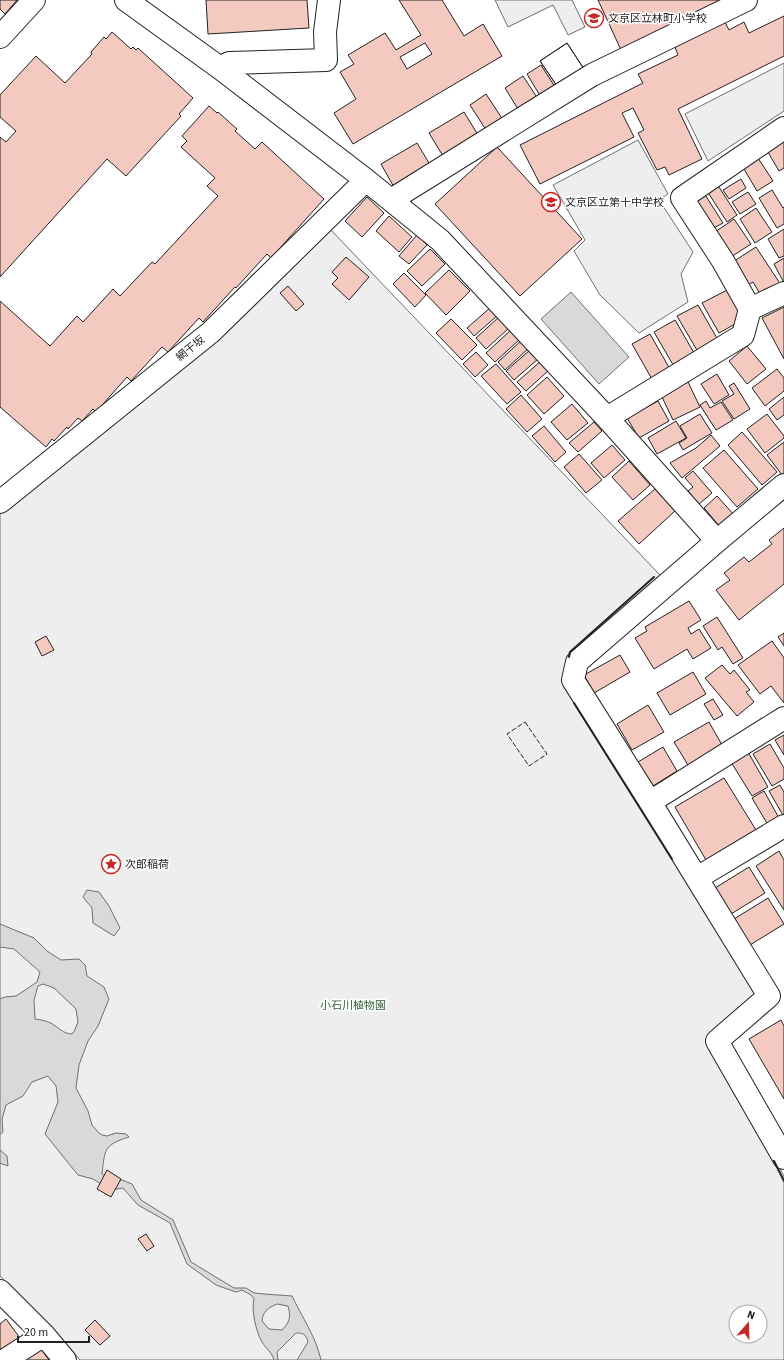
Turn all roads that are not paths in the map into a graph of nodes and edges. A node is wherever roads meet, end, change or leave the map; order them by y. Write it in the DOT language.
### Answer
graph roads {
  1 [pos="34,0"];
  2 [pos="126,0"];
  3 [pos="329,0"];
  4 [pos="746,0"];
  5 [pos="0,37"];
  6 [pos="220,68"];
  7 [pos="784,128"];
  8 [pos="366,180"];
  9 [pos="391,200"];
  10 [pos="784,293"];
  11 [pos="750,309"];
  12 [pos="607,418"];
  13 [pos="784,485"];
  14 [pos="0,502"];
  15 [pos="717,541"];
  16 [pos="784,718"];
  17 [pos="650,802"];
  18 [pos="784,826"];
  19 [pos="697,878"];
  20 [pos="784,1158"];
  21 [pos="0,1291"];
  22 [pos="44,1335"];
  23 [pos="5,1360"];
  24 [pos="65,1360"];
  1 -- 5 [label="street"];
  2 -- 6 [label="street"];
  3 -- 6 [label="street"];
  4 -- 9 [label="street"];
  6 -- 8 [label="street"];
  7 -- 11 [label="street"];
  8 -- 9 [label="street"];
  8 -- 14 [label="street, 網干坂"];
  9 -- 12 [label="street"];
  10 -- 11 [label="street"];
  11 -- 12 [label="street"];
  12 -- 15 [label="street"];
  13 -- 15 [label="street"];
  15 -- 17 [label="street"];
  16 -- 17 [label="street"];
  17 -- 19 [label="street"];
  18 -- 19 [label="street"];
  19 -- 20 [label="street"];
  21 -- 22 [label="street"];
  22 -- 23 [label="street"];
  22 -- 24 [label="street"];
}
